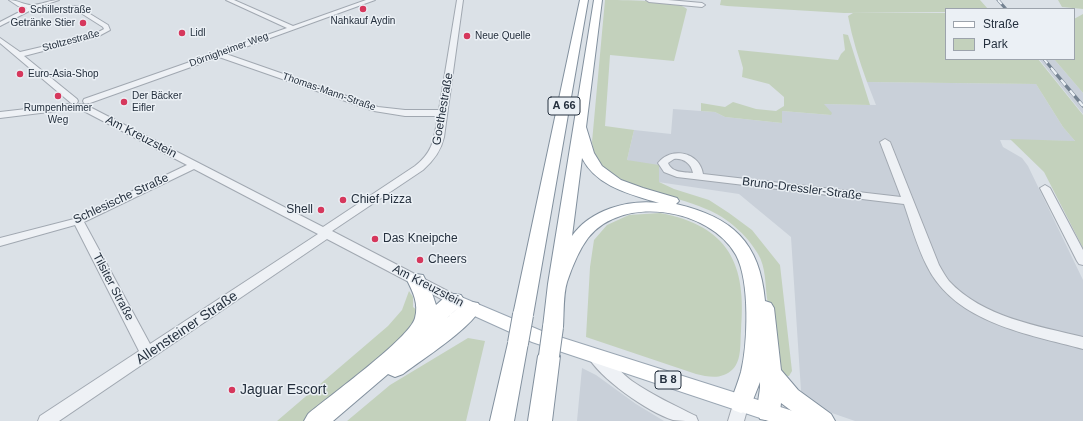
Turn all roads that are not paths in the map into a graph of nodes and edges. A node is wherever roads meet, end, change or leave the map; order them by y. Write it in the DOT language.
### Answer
graph roads {
  1 [pos="12,0"];
  2 [pos="56,0"];
  3 [pos="229,0"];
  4 [pos="371,0"];
  5 [pos="460,0"];
  6 [pos="584,0"];
  7 [pos="598,0"];
  8 [pos="649,0"];
  9 [pos="702,5"];
  10 [pos="33,6"];
  11 [pos="74,7"];
  12 [pos="0,24"];
  13 [pos="292,28"];
  14 [pos="0,40"];
  15 [pos="3,47"];
  16 [pos="219,54"];
  17 [pos="18,55"];
  18 [pos="76,104"];
  19 [pos="442,113"];
  20 [pos="0,115"];
  21 [pos="580,128"];
  22 [pos="885,142"];
  23 [pos="195,165"];
  24 [pos="698,176"];
  25 [pos="1045,188"];
  26 [pos="907,201"];
  27 [pos="78,221"];
  28 [pos="325,233"];
  29 [pos="0,242"];
  30 [pos="1083,261"];
  31 [pos="416,280"];
  32 [pos="557,284"];
  33 [pos="463,304"];
  34 [pos="414,338"];
  35 [pos="1083,343"];
  36 [pos="148,354"];
  37 [pos="594,356"];
  38 [pos="771,374"];
  39 [pos="739,412"];
  40 [pos="767,416"];
  41 [pos="46,421"];
  42 [pos="316,421"];
  43 [pos="328,421"];
  44 [pos="502,421"];
  45 [pos="540,421"];
  46 [pos="690,421"];
  47 [pos="796,421"];
  48 [pos="823,421"];
  1 -- 10 [label="street"];
  2 -- 10 [label="street"];
  3 -- 13 [label="street"];
  4 -- 13 [label="street, Dörnigheimer Weg"];
  5 -- 19 [label="street, Goethestraße"];
  6 -- 44 [label="highway, A 66, bridge"];
  7 -- 21 [label="highway, A 66"];
  8 -- 9 [label="street"];
  10 -- 12 [label="street"];
  11 -- 17 [label="street, Stoltzestraße"];
  13 -- 16 [label="street, Dörnigheimer Weg"];
  14 -- 15 [label="street, Am Kreuzstein"];
  15 -- 17 [label="street, Am Kreuzstein"];
  16 -- 18 [label="street, Dörnigheimer Weg"];
  16 -- 19 [label="street, Thomas-Mann-Straße"];
  17 -- 18 [label="street, Am Kreuzstein"];
  18 -- 20 [label="street"];
  18 -- 23 [label="street, Am Kreuzstein"];
  19 -- 28 [label="street, Goethestraße"];
  21 -- 32 [label="highway, A 66"];
  21 -- 38 [label="highway"];
  22 -- 26 [label="street"];
  23 -- 27 [label="street, Schlesische Straße"];
  23 -- 28 [label="street, Am Kreuzstein"];
  24 -- 26 [label="street, Bruno-Dressler-Straße"];
  25 -- 30 [label="street"];
  26 -- 35 [label="street"];
  27 -- 29 [label="street, Schlesische Straße"];
  27 -- 36 [label="street, Tilsiter Straße"];
  28 -- 31 [label="street, Am Kreuzstein"];
  28 -- 36 [label="street, Allensteiner Straße"];
  31 -- 33 [label="street, Am Kreuzstein"];
  31 -- 34 [label="highway"];
  32 -- 39 [label="highway"];
  32 -- 45 [label="highway, A 66, bridge"];
  33 -- 34 [label="highway"];
  33 -- 37 [label="main road, Am Kreuzstein / B 8"];
  33 -- 43 [label="highway"];
  34 -- 42 [label="highway"];
  36 -- 41 [label="street, Allensteiner Straße"];
  37 -- 39 [label="main road, Am Kreuzstein / B 8"];
  37 -- 46 [label="street"];
  38 -- 40 [label="highway"];
  38 -- 48 [label="highway"];
  39 -- 40 [label="main road, Am Kreuzstein / B 8"];
  40 -- 47 [label="main road, Am Kreuzstein / B 8"];
}
